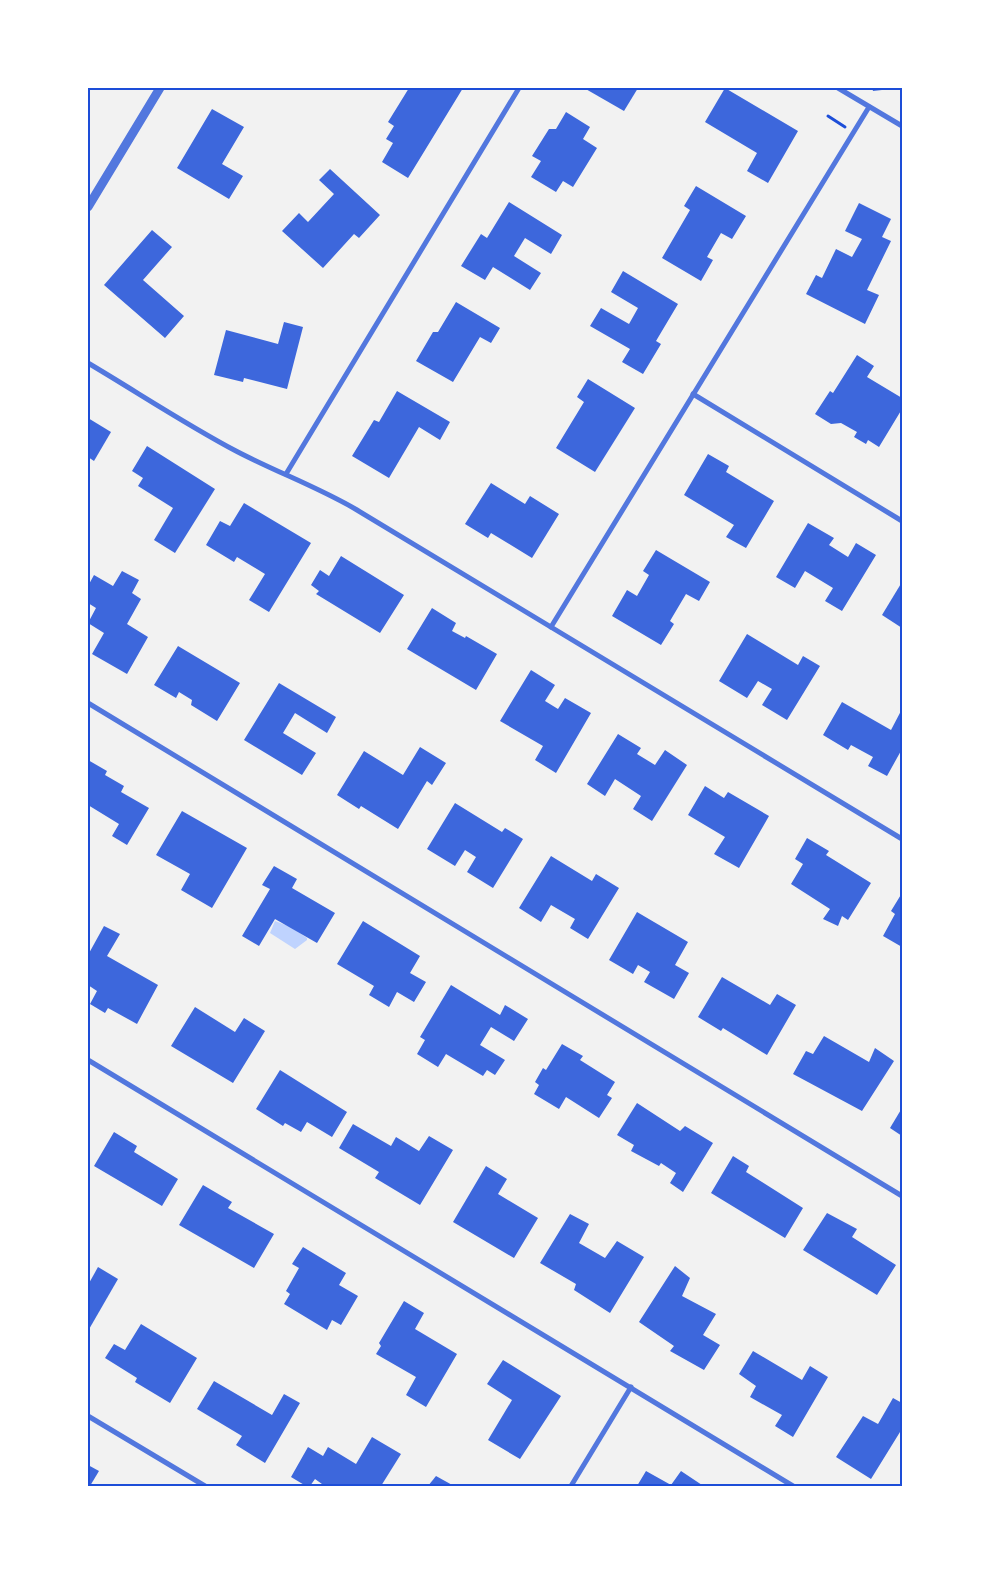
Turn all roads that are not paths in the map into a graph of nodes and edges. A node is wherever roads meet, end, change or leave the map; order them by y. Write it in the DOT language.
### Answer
graph roads {
  1 [pos="160,88"];
  2 [pos="519,88"];
  3 [pos="838,88"];
  4 [pos="869,107"];
  5 [pos="902,126"];
  6 [pos="88,207"];
  7 [pos="88,363"];
  8 [pos="693,394"];
  9 [pos="286,474"];
  10 [pos="902,521"];
  11 [pos="551,627"];
  12 [pos="88,703"];
  13 [pos="902,839"];
  14 [pos="88,1060"];
  15 [pos="902,1196"];
  16 [pos="631,1387"];
  17 [pos="88,1416"];
  18 [pos="205,1486"];
  19 [pos="571,1486"];
  20 [pos="793,1486"];
  1 -- 6 [label="street"];
  2 -- 9 [label="street"];
  3 -- 4 [label="street"];
  4 -- 5 [label="street"];
  4 -- 8 [label="street"];
  7 -- 9 [label="street"];
  8 -- 10 [label="street"];
  8 -- 11 [label="street"];
  9 -- 11 [label="street"];
  11 -- 13 [label="street"];
  12 -- 15 [label="street"];
  14 -- 16 [label="street"];
  16 -- 19 [label="street"];
  16 -- 20 [label="street"];
  17 -- 18 [label="street"];
}
